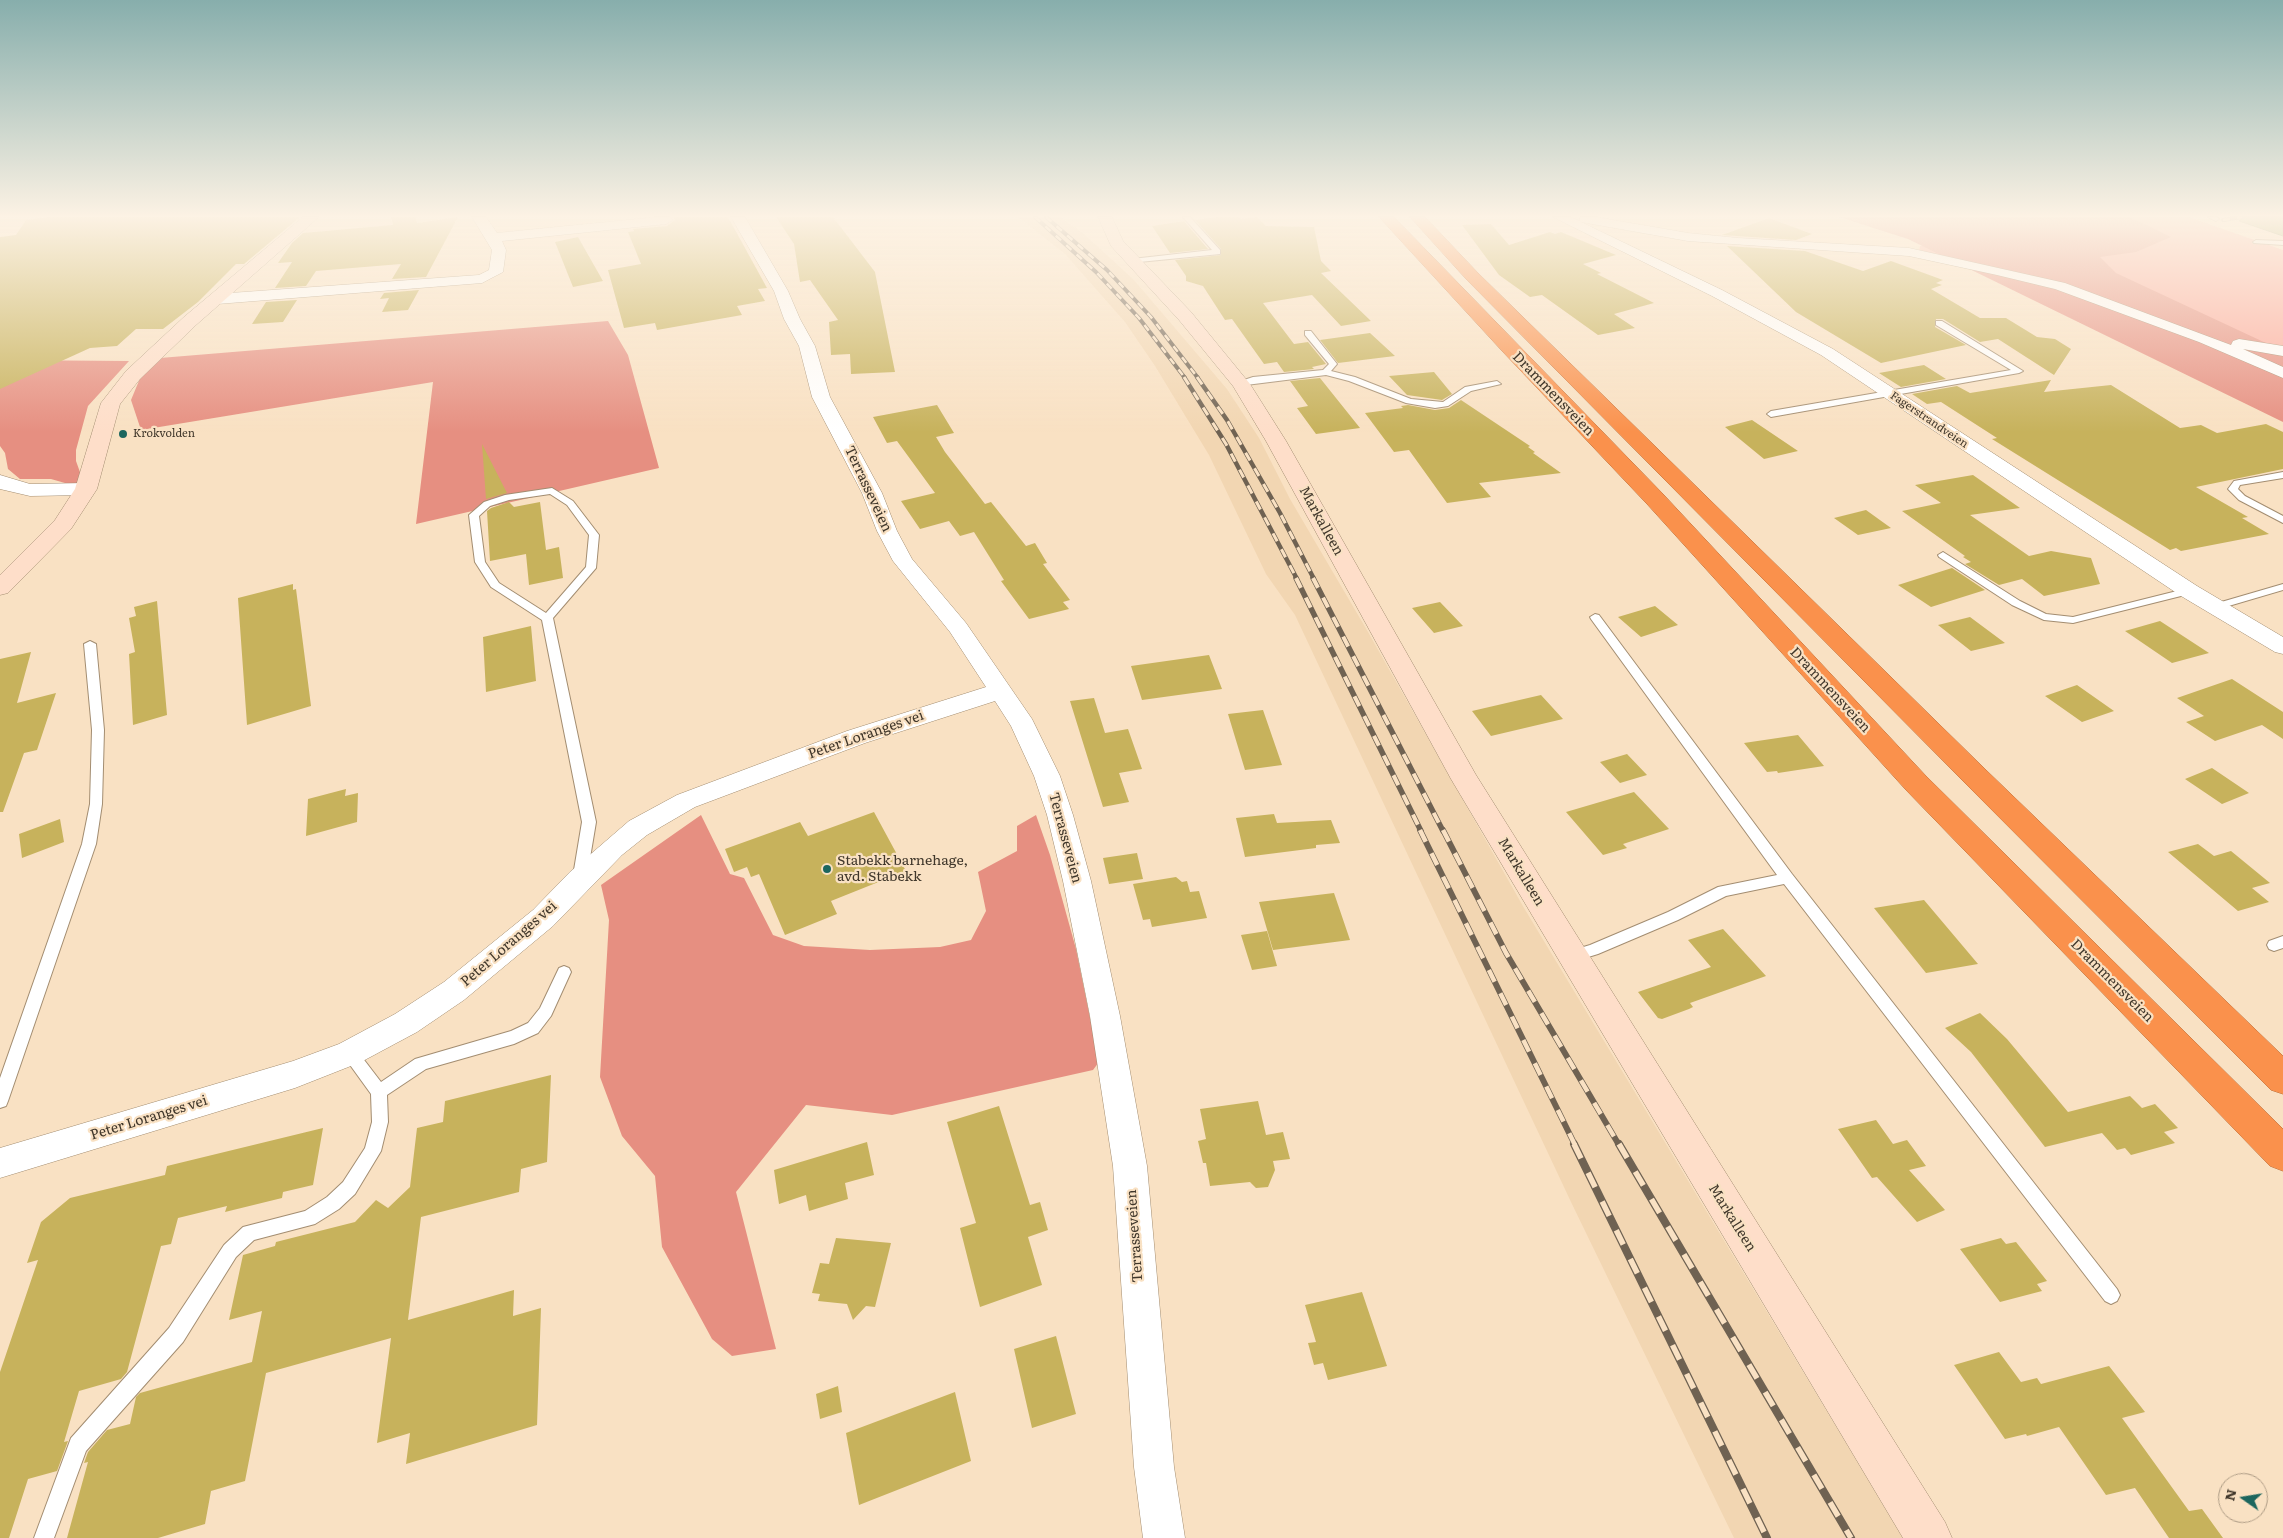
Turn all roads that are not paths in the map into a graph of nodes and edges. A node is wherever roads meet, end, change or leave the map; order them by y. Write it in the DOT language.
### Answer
graph roads {
  1 [pos="229,289"];
  2 [pos="353,289"];
  3 [pos="779,289"];
  4 [pos="1158,289"];
  5 [pos="1453,289"];
  6 [pos="1485,289"];
  7 [pos="1708,289"];
  8 [pos="2068,289"];
  9 [pos="217,299"];
  10 [pos="1940,324"];
  11 [pos="1308,333"];
  12 [pos="2205,339"];
  13 [pos="2283,351"];
  14 [pos="1326,372"];
  15 [pos="2283,373"];
  16 [pos="1241,384"];
  17 [pos="1497,384"];
  18 [pos="1888,393"];
  19 [pos="1771,414"];
  20 [pos="2283,475"];
  21 [pos="0,481"];
  22 [pos="86,489"];
  23 [pos="2283,520"];
  24 [pos="1943,556"];
  25 [pos="2283,587"];
  26 [pos="0,588"];
  27 [pos="2189,591"];
  28 [pos="2215,607"];
  29 [pos="1595,617"];
  30 [pos="547,618"];
  31 [pos="90,644"];
  32 [pos="2283,647"];
  33 [pos="1000,692"];
  34 [pos="580,878"];
  35 [pos="1787,878"];
  36 [pos="1572,956"];
  37 [pos="564,972"];
  38 [pos="350,1053"];
  39 [pos="2283,1079"];
  40 [pos="379,1092"];
  41 [pos="0,1101"];
  42 [pos="2283,1154"];
  43 [pos="0,1163"];
  44 [pos="2111,1295"];
  45 [pos="44,1538"];
  46 [pos="1164,1538"];
  47 [pos="1929,1538"];
  1 -- 9 [label="main road"];
  2 -- 9 [label="street"];
  3 -- 33 [label="street, Terrasseveien"];
  4 -- 16 [label="main road, Markalleen"];
  5 -- 42 [label="highway, Drammensveien"];
  6 -- 39 [label="highway, Drammensveien"];
  7 -- 18 [label="street, Fagerstrandveien"];
  8 -- 12 [label="street"];
  9 -- 22 [label="main road"];
  10 -- 18 [label="lane"];
  11 -- 14 [label="lane"];
  12 -- 13 [label="street"];
  12 -- 15 [label="street"];
  14 -- 16 [label="lane"];
  14 -- 17 [label="lane"];
  16 -- 36 [label="main road, Markalleen"];
  18 -- 19 [label="lane"];
  18 -- 27 [label="street, Fagerstrandveien"];
  20 -- 23 [label="lane"];
  21 -- 22 [label="street"];
  22 -- 26 [label="main road"];
  24 -- 27 [label="lane"];
  25 -- 28 [label="lane"];
  27 -- 28 [label="street, Fagerstrandveien"];
  28 -- 32 [label="street, Fagerstrandveien"];
  29 -- 35 [label="lane"];
  30 -- 30 [label="lane"];
  30 -- 34 [label="lane"];
  31 -- 41 [label="lane"];
  33 -- 34 [label="street, Peter Loranges vei"];
  33 -- 46 [label="street, Terrasseveien"];
  34 -- 38 [label="street, Peter Loranges vei"];
  35 -- 36 [label="lane"];
  35 -- 44 [label="lane"];
  36 -- 47 [label="main road, Markalleen"];
  37 -- 40 [label="lane"];
  38 -- 40 [label="lane"];
  38 -- 43 [label="street, Peter Loranges vei"];
  40 -- 45 [label="lane"];
}
